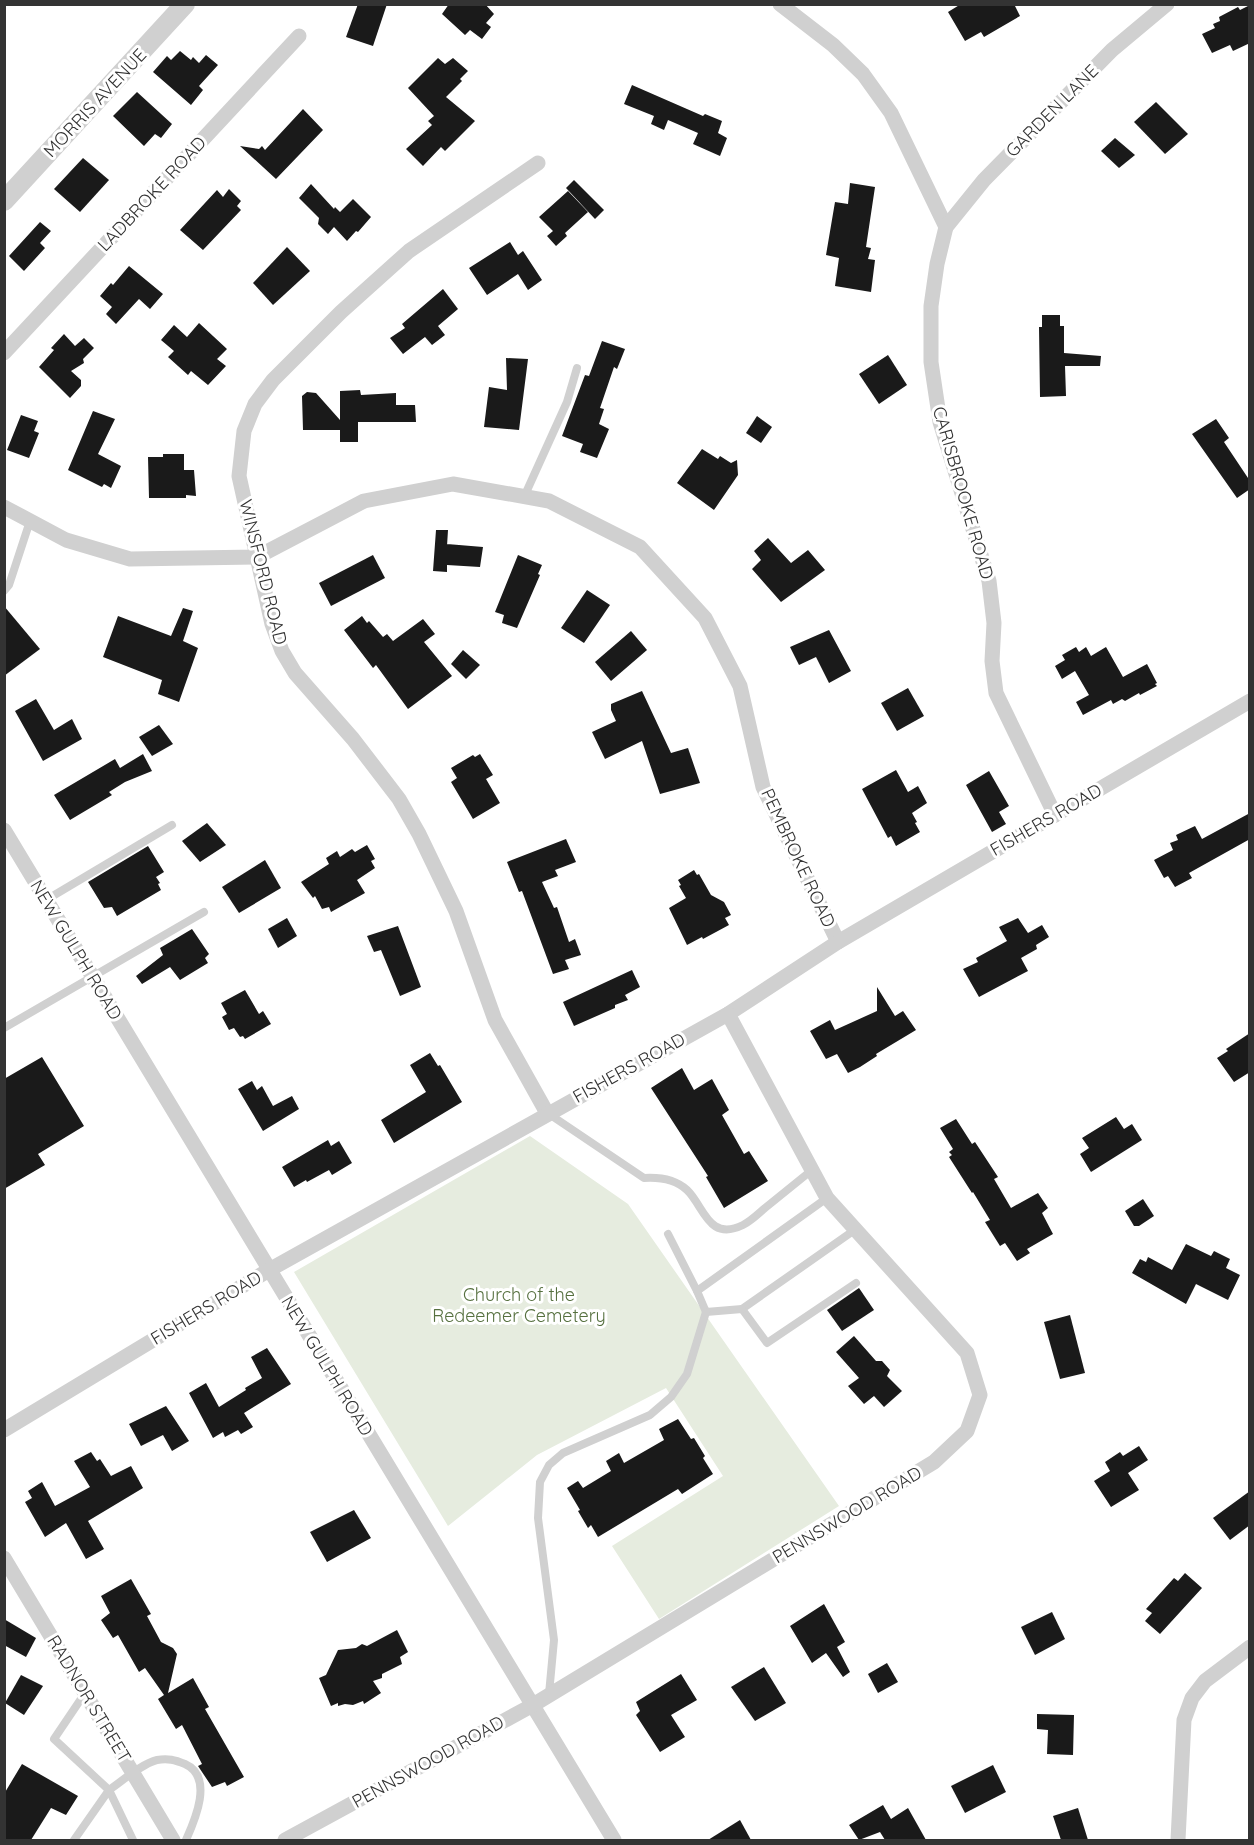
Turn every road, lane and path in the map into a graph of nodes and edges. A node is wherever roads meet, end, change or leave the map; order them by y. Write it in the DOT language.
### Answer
graph roads {
  1 [pos="185,4"];
  2 [pos="780,4"];
  3 [pos="1167,4"];
  4 [pos="299,36"];
  5 [pos="538,163"];
  6 [pos="4,201"];
  7 [pos="946,227"];
  8 [pos="4,353"];
  9 [pos="577,368"];
  10 [pos="524,497"];
  11 [pos="4,507"];
  12 [pos="30,521"];
  13 [pos="256,557"];
  14 [pos="4,591"];
  15 [pos="1250,701"];
  16 [pos="1055,814"];
  17 [pos="172,825"];
  18 [pos="4,830"];
  19 [pos="46,900"];
  20 [pos="204,912"];
  21 [pos="838,942"];
  22 [pos="92,976"];
  23 [pos="728,1014"];
  24 [pos="4,1028"];
  25 [pos="547,1113"];
  26 [pos="812,1170"];
  27 [pos="827,1198"];
  28 [pos="855,1229"];
  29 [pos="668,1234"];
  30 [pos="269,1270"];
  31 [pos="856,1283"];
  32 [pos="697,1291"];
  33 [pos="742,1309"];
  34 [pos="706,1312"];
  35 [pos="4,1430"];
  36 [pos="4,1558"];
  37 [pos="1250,1647"];
  38 [pos="85,1694"];
  39 [pos="549,1695"];
  40 [pos="533,1705"];
  41 [pos="133,1774"];
  42 [pos="109,1790"];
  43 [pos="74,1840"];
  44 [pos="133,1840"];
  45 [pos="172,1840"];
  46 [pos="186,1840"];
  47 [pos="285,1840"];
  48 [pos="614,1840"];
  49 [pos="1178,1840"];
  1 -- 6 [label="street, MORRIS AVENUE"];
  2 -- 7 [label="street"];
  3 -- 7 [label="street, GARDEN LANE"];
  4 -- 8 [label="street, LADBROKE ROAD"];
  5 -- 13 [label="street, WINSFORD ROAD"];
  7 -- 16 [label="street, CARISBROOKE ROAD"];
  9 -- 10 [label="lane"];
  10 -- 13 [label="street, PEMBROKE ROAD"];
  10 -- 21 [label="street, PEMBROKE ROAD"];
  11 -- 12 [label="street, PEMBROKE ROAD"];
  12 -- 13 [label="street, PEMBROKE ROAD"];
  12 -- 14 [label="lane"];
  13 -- 25 [label="street, WINSFORD ROAD"];
  15 -- 16 [label="street, FISHERS ROAD"];
  16 -- 21 [label="street, FISHERS ROAD"];
  17 -- 19 [label="lane"];
  18 -- 19 [label="street, NEW GULPH ROAD"];
  19 -- 22 [label="street, NEW GULPH ROAD"];
  20 -- 22 [label="lane"];
  21 -- 23 [label="street, FISHERS ROAD"];
  22 -- 24 [label="lane"];
  22 -- 30 [label="street, NEW GULPH ROAD"];
  23 -- 25 [label="street, FISHERS ROAD"];
  23 -- 26 [label="street, PENNSWOOD ROAD"];
  25 -- 26 [label="lane"];
  25 -- 30 [label="street, FISHERS ROAD"];
  26 -- 27 [label="street, PENNSWOOD ROAD"];
  27 -- 28 [label="street, PENNSWOOD ROAD"];
  27 -- 32 [label="lane"];
  28 -- 33 [label="lane"];
  28 -- 39 [label="street, PENNSWOOD ROAD"];
  29 -- 32 [label="lane"];
  30 -- 35 [label="street, FISHERS ROAD"];
  30 -- 40 [label="street, NEW GULPH ROAD"];
  31 -- 33 [label="lane"];
  32 -- 34 [label="lane"];
  33 -- 34 [label="lane"];
  34 -- 39 [label="lane"];
  36 -- 38 [label="street, RADNOR STREET"];
  37 -- 49 [label="street"];
  38 -- 41 [label="street, RADNOR STREET"];
  38 -- 42 [label="lane"];
  39 -- 40 [label="street, PENNSWOOD ROAD"];
  40 -- 47 [label="street, PENNSWOOD ROAD"];
  40 -- 48 [label="street, NEW GULPH ROAD"];
  41 -- 42 [label="lane"];
  41 -- 45 [label="street, RADNOR STREET"];
  41 -- 46 [label="lane"];
  42 -- 43 [label="lane"];
  42 -- 44 [label="lane"];
}
